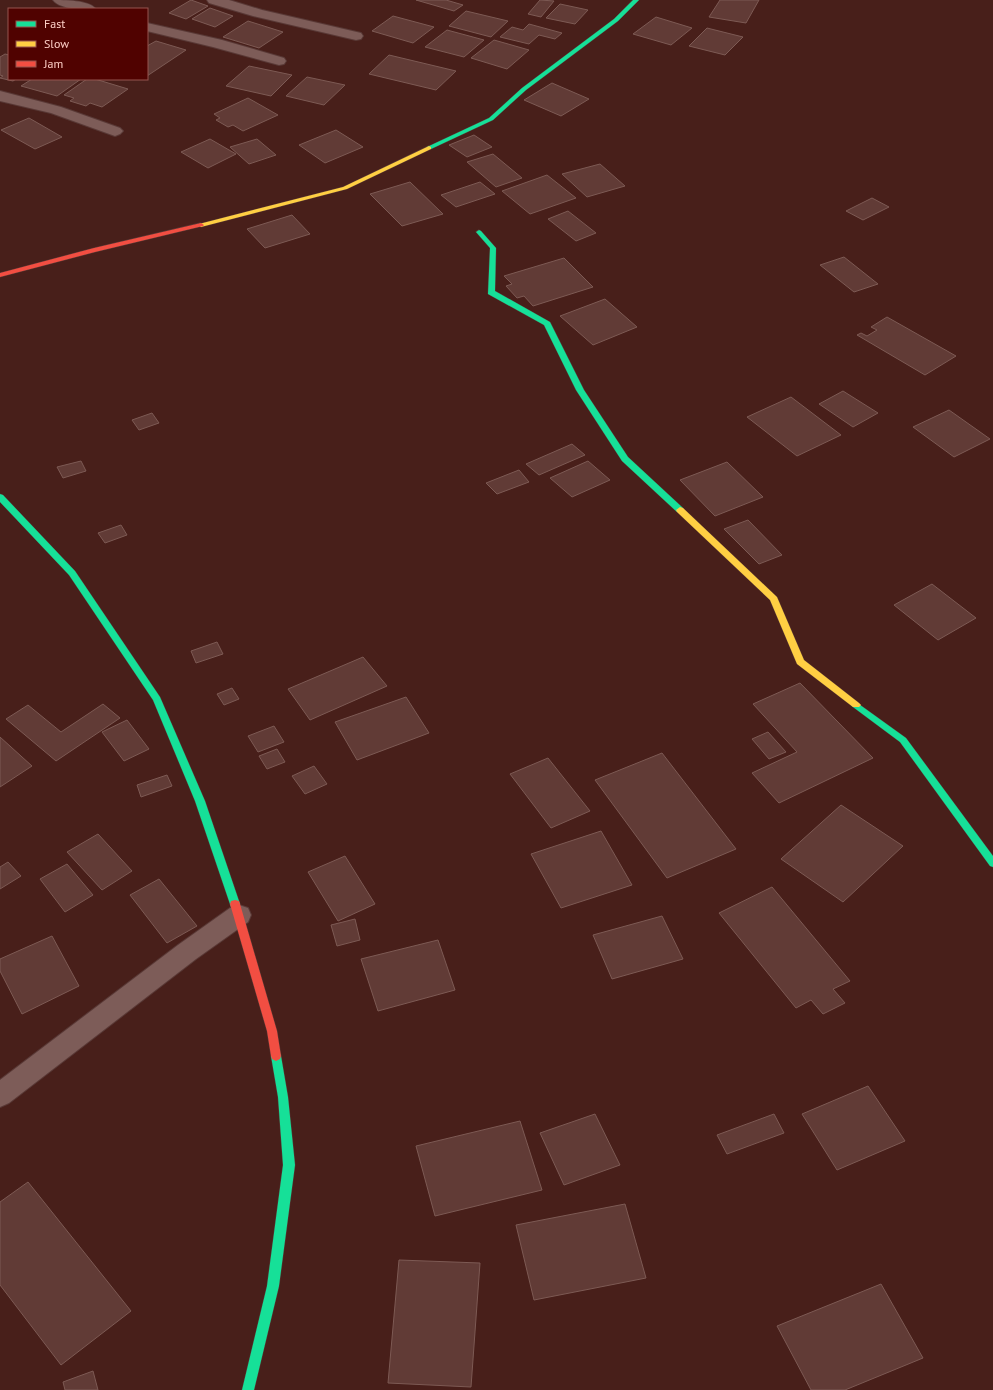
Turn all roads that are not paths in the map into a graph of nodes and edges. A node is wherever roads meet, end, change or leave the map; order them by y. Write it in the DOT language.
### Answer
graph roads {
  1 [pos="60,0"];
  2 [pos="214,0"];
  3 [pos="636,0"];
  4 [pos="86,8"];
  5 [pos="148,27"];
  6 [pos="356,36"];
  7 [pos="279,62"];
  8 [pos="0,96"];
  9 [pos="115,131"];
  10 [pos="479,232"];
  11 [pos="0,275"];
  12 [pos="0,497"];
  13 [pos="993,863"];
  14 [pos="239,915"];
  15 [pos="0,1095"];
  16 [pos="248,1390"];
  1 -- 4 [label="street"];
  2 -- 6 [label="street"];
  3 -- 11 [label="street"];
  5 -- 7 [label="street"];
  8 -- 9 [label="street"];
  10 -- 13 [label="street"];
  12 -- 14 [label="street"];
  14 -- 15 [label="street"];
  14 -- 16 [label="street"];
}
